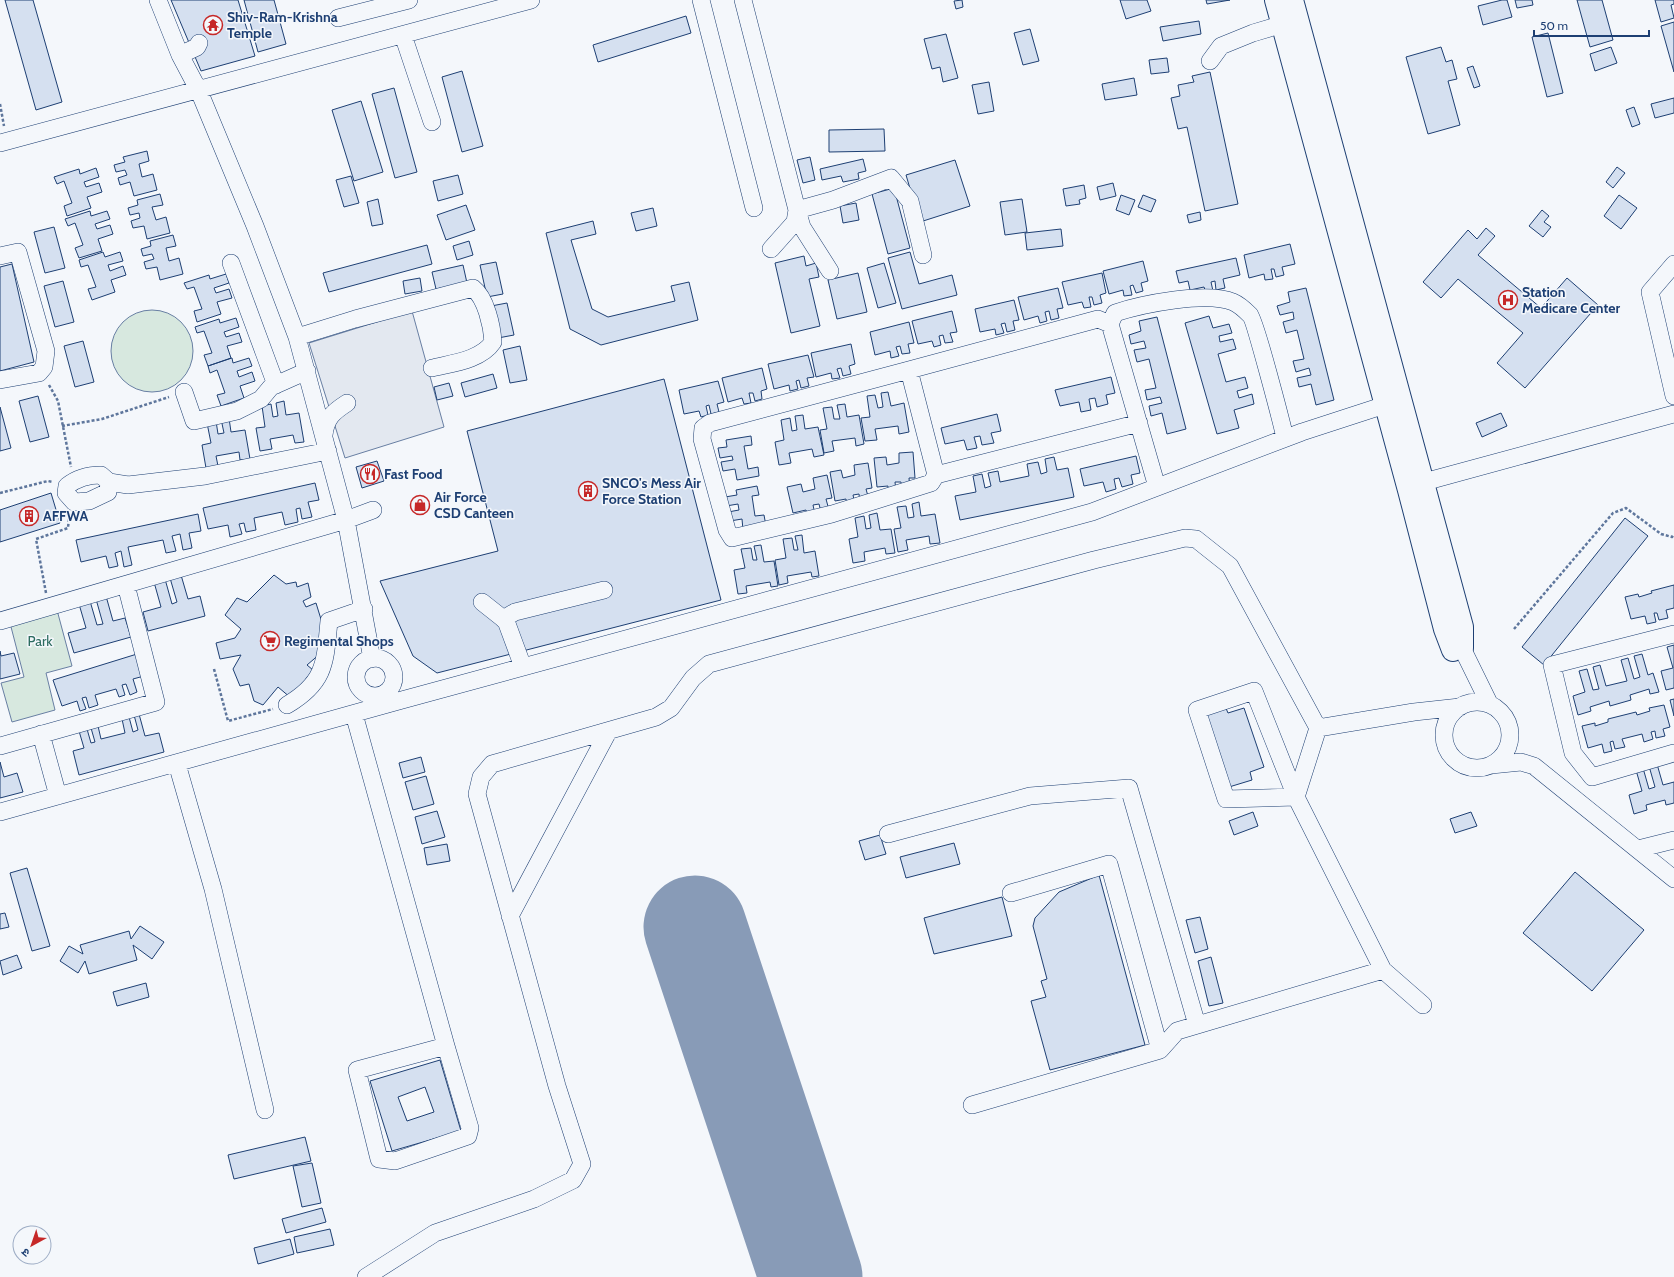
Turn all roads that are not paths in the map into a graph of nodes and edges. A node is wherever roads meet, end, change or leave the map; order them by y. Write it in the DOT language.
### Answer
graph roads {
  1 [pos="158,0"];
  2 [pos="409,0"];
  3 [pos="531,0"];
  4 [pos="702,0"];
  5 [pos="743,0"];
  6 [pos="1276,0"];
  7 [pos="1292,0"];
  8 [pos="338,18"];
  9 [pos="1282,24"];
  10 [pos="404,35"];
  11 [pos="199,43"];
  12 [pos="180,55"];
  13 [pos="1210,61"];
  14 [pos="199,91"];
  15 [pos="432,122"];
  16 [pos="1,137"];
  17 [pos="754,208"];
  18 [pos="797,210"];
  19 [pos="771,249"];
  20 [pos="923,255"];
  21 [pos="0,256"];
  22 [pos="231,263"];
  23 [pos="1674,264"];
  24 [pos="830,271"];
  25 [pos="1110,324"];
  26 [pos="297,337"];
  27 [pos="1668,340"];
  28 [pos="432,368"];
  29 [pos="909,370"];
  30 [pos="307,371"];
  31 [pos="0,380"];
  32 [pos="276,385"];
  33 [pos="184,392"];
  34 [pos="1674,396"];
  35 [pos="348,403"];
  36 [pos="1385,405"];
  37 [pos="1674,414"];
  38 [pos="1139,423"];
  39 [pos="1285,438"];
  40 [pos="326,443"];
  41 [pos="936,475"];
  42 [pos="109,482"];
  43 [pos="1424,482"];
  44 [pos="1157,487"];
  45 [pos="373,510"];
  46 [pos="346,520"];
  47 [pos="126,585"];
  48 [pos="604,590"];
  49 [pos="482,602"];
  50 [pos="364,609"];
  51 [pos="503,619"];
  52 [pos="0,621"];
  53 [pos="1674,634"];
  54 [pos="1458,649"];
  55 [pos="372,659"];
  56 [pos="523,667"];
  57 [pos="374,696"];
  58 [pos="408,698"];
  59 [pos="1485,703"];
  60 [pos="287,705"];
  61 [pos="1460,707"];
  62 [pos="351,714"];
  63 [pos="1318,728"];
  64 [pos="608,732"];
  65 [pos="41,734"];
  66 [pos="0,746"];
  67 [pos="1674,753"];
  68 [pos="177,764"];
  69 [pos="1491,765"];
  70 [pos="58,796"];
  71 [pos="1296,797"];
  72 [pos="0,812"];
  73 [pos="888,834"];
  74 [pos="1674,840"];
  75 [pos="1638,849"];
  76 [pos="1674,879"];
  77 [pos="1011,893"];
  78 [pos="510,916"];
  79 [pos="1383,970"];
  80 [pos="1423,1005"];
  81 [pos="1197,1025"];
  82 [pos="446,1046"];
  83 [pos="1160,1050"];
  84 [pos="972,1105"];
  85 [pos="265,1110"];
  86 [pos="366,1277"];
  1 -- 12 [label="street"];
  2 -- 8 [label="street"];
  3 -- 10 [label="street"];
  4 -- 17 [label="street"];
  5 -- 18 [label="street"];
  6 -- 9 [label="main road"];
  7 -- 43 [label="main road"];
  9 -- 13 [label="street"];
  9 -- 36 [label="main road"];
  10 -- 14 [label="street"];
  10 -- 15 [label="street"];
  11 -- 12 [label="street"];
  12 -- 14 [label="street"];
  14 -- 16 [label="street"];
  14 -- 26 [label="street"];
  18 -- 19 [label="street"];
  18 -- 20 [label="street"];
  18 -- 24 [label="street"];
  21 -- 31 [label="street"];
  22 -- 32 [label="street"];
  23 -- 27 [label="street"];
  25 -- 29 [label="street"];
  25 -- 38 [label="street"];
  25 -- 39 [label="street"];
  26 -- 28 [label="street"];
  26 -- 30 [label="street"];
  27 -- 34 [label="street"];
  29 -- 41 [label="street"];
  29 -- 41 [label="street"];
  30 -- 32 [label="street"];
  30 -- 40 [label="street"];
  32 -- 33 [label="street"];
  35 -- 40 [label="street"];
  36 -- 39 [label="street"];
  36 -- 54 [label="main road"];
  37 -- 43 [label="street"];
  38 -- 41 [label="street"];
  38 -- 44 [label="street"];
  39 -- 44 [label="street"];
  40 -- 42 [label="street"];
  40 -- 46 [label="street"];
  42 -- 42 [label="street"];
  43 -- 54 [label="main road"];
  44 -- 56 [label="street"];
  45 -- 46 [label="street"];
  46 -- 47 [label="street"];
  46 -- 50 [label="street"];
  47 -- 52 [label="street"];
  47 -- 65 [label="street"];
  48 -- 51 [label="street"];
  49 -- 51 [label="street"];
  50 -- 55 [label="street"];
  50 -- 60 [label="street"];
  51 -- 56 [label="street"];
  53 -- 67 [label="street"];
  54 -- 59 [label="street"];
  55 -- 57 [label="street"];
  55 -- 57 [label="street"];
  56 -- 58 [label="street"];
  57 -- 58 [label="street"];
  57 -- 62 [label="street"];
  58 -- 62 [label="street"];
  59 -- 61 [label="street"];
  59 -- 69 [label="street"];
  61 -- 63 [label="street"];
  61 -- 69 [label="street"];
  62 -- 68 [label="street"];
  62 -- 82 [label="street"];
  63 -- 64 [label="street"];
  63 -- 71 [label="street"];
  64 -- 78 [label="street"];
  64 -- 78 [label="street"];
  65 -- 66 [label="street"];
  65 -- 70 [label="street"];
  68 -- 70 [label="street"];
  68 -- 85 [label="street"];
  69 -- 75 [label="street"];
  70 -- 72 [label="street"];
  71 -- 71 [label="street"];
  71 -- 79 [label="street"];
  73 -- 81 [label="street"];
  74 -- 75 [label="street"];
  75 -- 76 [label="street"];
  77 -- 83 [label="street"];
  78 -- 86 [label="street"];
  79 -- 80 [label="street"];
  79 -- 81 [label="street"];
  81 -- 83 [label="street"];
  82 -- 82 [label="street"];
  83 -- 84 [label="street"];
}
